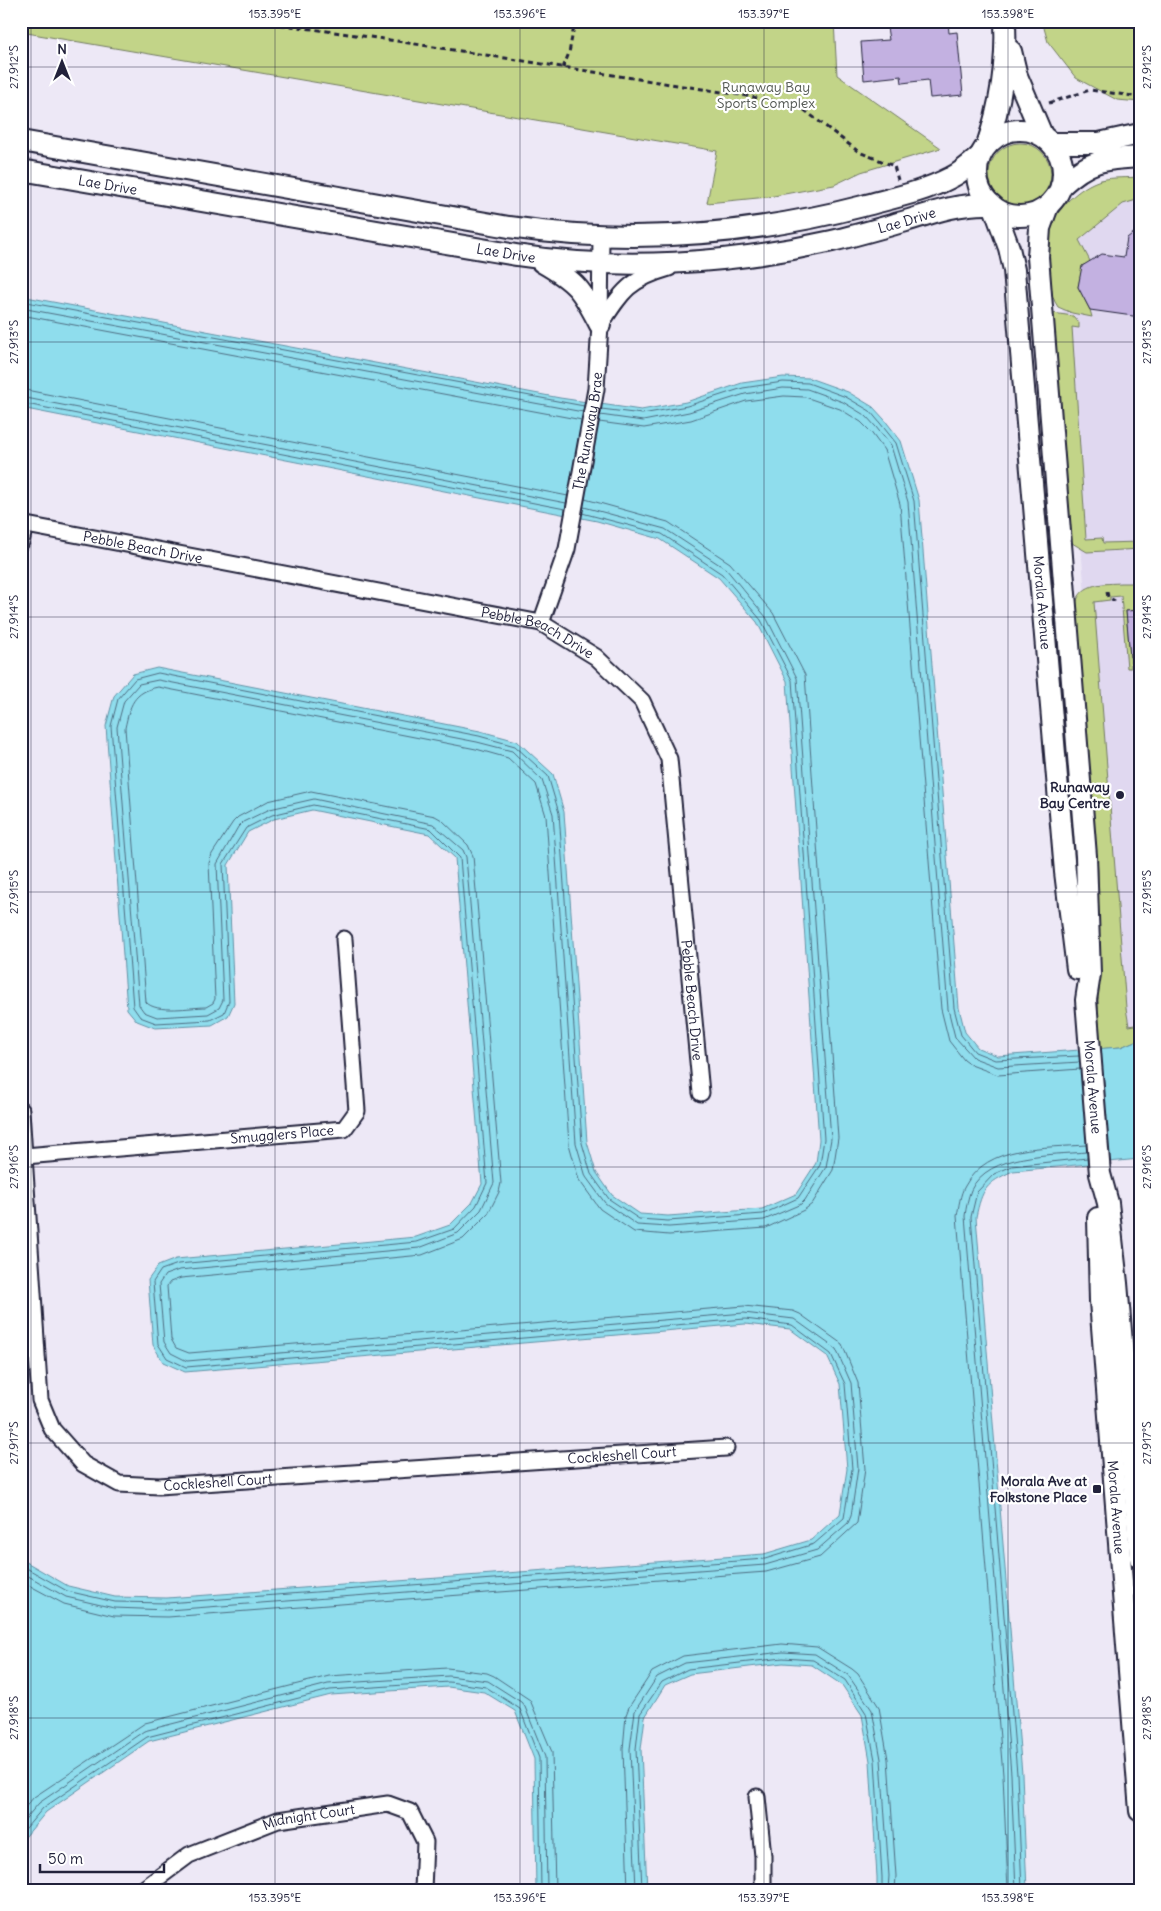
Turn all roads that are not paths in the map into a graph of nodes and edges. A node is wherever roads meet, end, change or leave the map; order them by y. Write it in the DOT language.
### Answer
graph roads {
  1 [pos="1006,26"];
  2 [pos="1140,134"];
  3 [pos="1047,139"];
  4 [pos="21,142"];
  5 [pos="983,151"];
  6 [pos="1140,157"];
  7 [pos="21,170"];
  8 [pos="1061,186"];
  9 [pos="992,205"];
  10 [pos="1048,206"];
  11 [pos="601,236"];
  12 [pos="534,257"];
  13 [pos="690,262"];
  14 [pos="602,263"];
  15 [pos="600,324"];
  16 [pos="23,525"];
  17 [pos="21,542"];
  18 [pos="541,623"];
  19 [pos="344,940"];
  20 [pos="1086,1000"];
  21 [pos="701,1093"];
  22 [pos="21,1110"];
  23 [pos="25,1156"];
  24 [pos="1100,1174"];
  25 [pos="726,1448"];
  26 [pos="1140,1558"];
  27 [pos="1131,1592"];
  28 [pos="756,1797"];
  29 [pos="1140,1811"];
  30 [pos="142,1890"];
  31 [pos="423,1890"];
  32 [pos="763,1890"];
  1 -- 3 [label="main road"];
  1 -- 5 [label="main road"];
  2 -- 3 [label="main road"];
  3 -- 5 [label="main road"];
  3 -- 8 [label="main road"];
  4 -- 11 [label="main road, Lae Drive"];
  5 -- 9 [label="main road"];
  5 -- 11 [label="main road, Lae Drive"];
  6 -- 8 [label="main road"];
  7 -- 12 [label="main road, Lae Drive"];
  8 -- 10 [label="main road"];
  9 -- 10 [label="main road"];
  9 -- 13 [label="main road, Lae Drive"];
  9 -- 20 [label="main road, Morala Avenue"];
  10 -- 20 [label="main road, Morala Avenue"];
  11 -- 14 [label="street, The Runaway Brae"];
  12 -- 14 [label="main road, Lae Drive"];
  12 -- 15 [label="main road"];
  13 -- 14 [label="main road, Lae Drive"];
  13 -- 15 [label="street"];
  14 -- 15 [label="street, The Runaway Brae"];
  15 -- 18 [label="street, The Runaway Brae"];
  16 -- 17 [label="street"];
  16 -- 18 [label="street, Pebble Beach Drive"];
  18 -- 21 [label="street, Pebble Beach Drive"];
  19 -- 23 [label="street, Smugglers Place"];
  20 -- 24 [label="main road, Morala Avenue"];
  22 -- 23 [label="street, Cockleshell Court"];
  23 -- 25 [label="street, Cockleshell Court"];
  24 -- 26 [label="main road, Morala Avenue"];
  24 -- 27 [label="main road, Morala Avenue"];
  27 -- 29 [label="main road, Morala Avenue"];
  28 -- 32 [label="street"];
  30 -- 31 [label="street, Midnight Court"];
}
